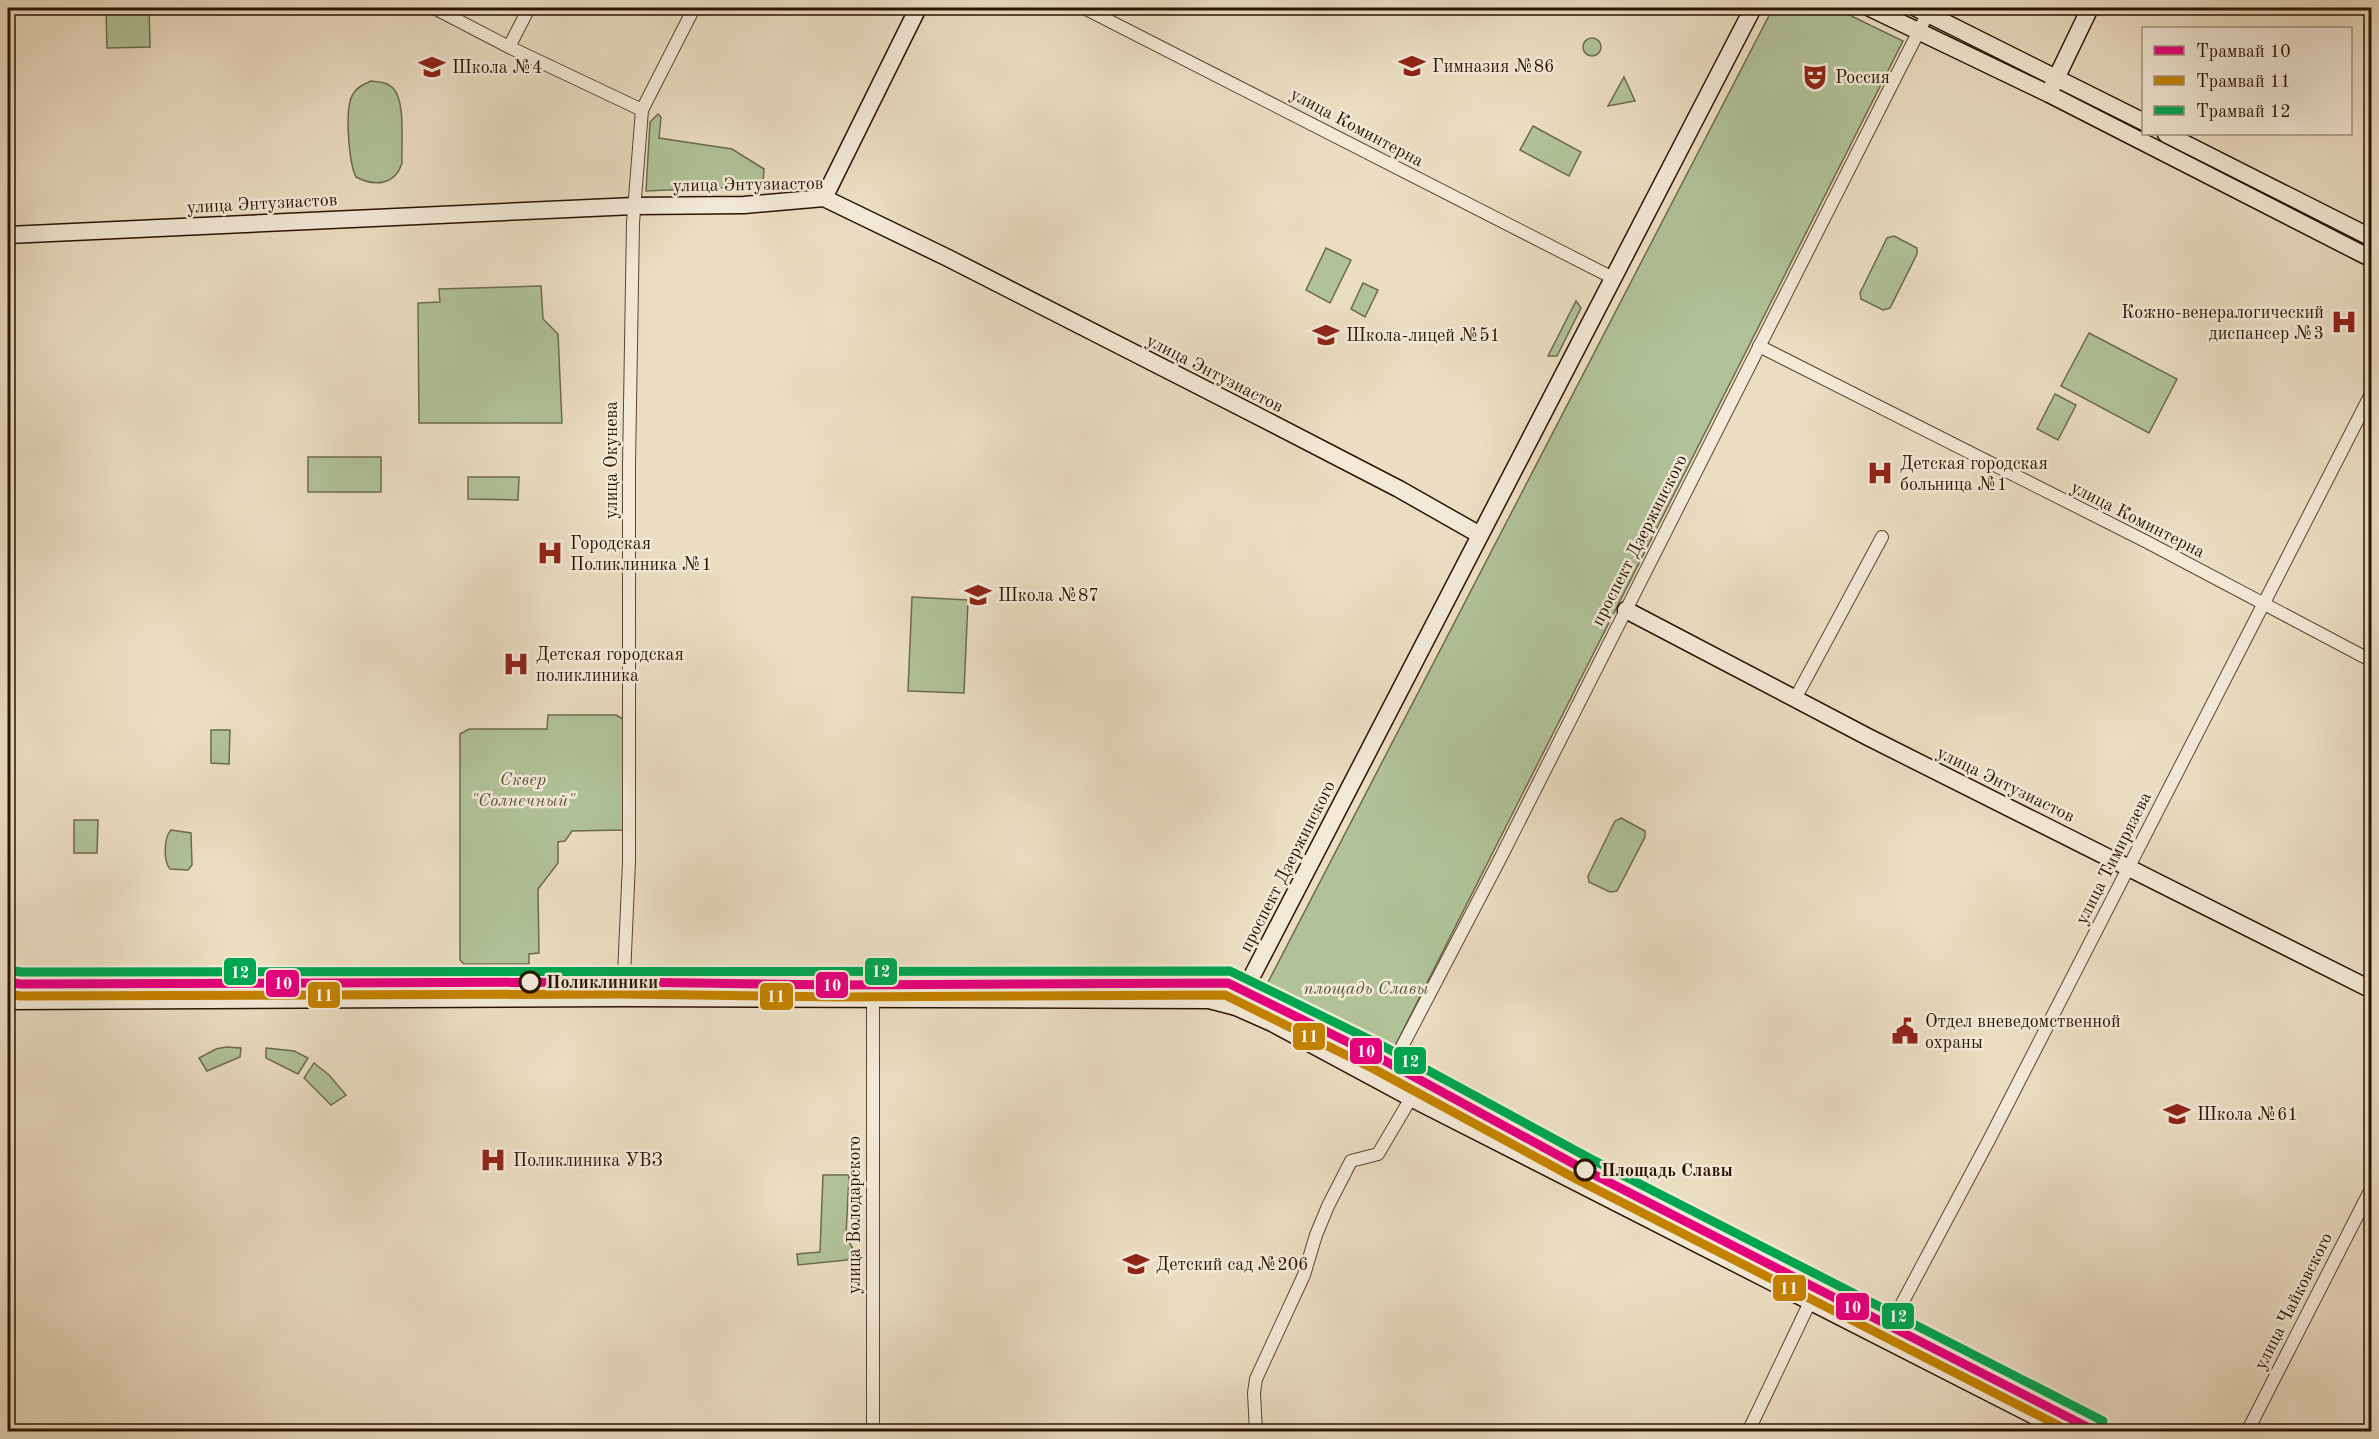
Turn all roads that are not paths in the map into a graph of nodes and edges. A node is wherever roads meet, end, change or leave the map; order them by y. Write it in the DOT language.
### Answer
graph roads {
  1 [pos="434,8"];
  2 [pos="529,8"];
  3 [pos="694,8"];
  4 [pos="918,8"];
  5 [pos="1084,8"];
  6 [pos="1752,8"];
  7 [pos="1870,8"];
  8 [pos="2090,8"];
  9 [pos="1922,10"];
  10 [pos="1919,32"];
  11 [pos="509,47"];
  12 [pos="2057,78"];
  13 [pos="2049,94"];
  14 [pos="642,110"];
  15 [pos="2142,121"];
  16 [pos="2168,135"];
  17 [pos="824,198"];
  18 [pos="634,206"];
  19 [pos="8,235"];
  20 [pos="2372,238"];
  21 [pos="2372,259"];
  22 [pos="1613,278"];
  23 [pos="1759,346"];
  24 [pos="2372,392"];
  25 [pos="1480,535"];
  26 [pos="1882,537"];
  27 [pos="2263,603"];
  28 [pos="1626,610"];
  29 [pos="2372,661"];
  30 [pos="1795,699"];
  31 [pos="2128,866"];
  32 [pos="2372,990"];
  33 [pos="623,998"];
  34 [pos="873,999"];
  35 [pos="8,1001"];
  36 [pos="1236,1007"];
  37 [pos="1383,1083"];
  38 [pos="1411,1098"];
  39 [pos="2372,1187"];
  40 [pos="1810,1302"];
  41 [pos="1883,1339"];
  42 [pos="873,1431"];
  43 [pos="1256,1431"];
  44 [pos="1748,1431"];
  45 [pos="2066,1431"];
  46 [pos="2247,1431"];
  1 -- 11 [label="street"];
  2 -- 11 [label="street"];
  3 -- 14 [label="street, улица Окунева"];
  4 -- 17 [label="street"];
  5 -- 22 [label="street, улица Коминтерна"];
  6 -- 22 [label="street, проспект Дзержинского"];
  7 -- 10 [label="street"];
  8 -- 12 [label="street"];
  9 -- 10 [label="street, проспект Дзержинского"];
  9 -- 12 [label="street"];
  10 -- 13 [label="street"];
  10 -- 23 [label="street, проспект Дзержинского"];
  11 -- 14 [label="street"];
  12 -- 13 [label="street"];
  12 -- 15 [label="street"];
  13 -- 21 [label="street"];
  14 -- 18 [label="street, улица Окунева"];
  16 -- 20 [label="street"];
  17 -- 18 [label="street, улица Энтузиастов"];
  17 -- 25 [label="street, улица Энтузиастов"];
  18 -- 19 [label="street, улица Энтузиастов"];
  18 -- 33 [label="street, улица Окунева"];
  22 -- 25 [label="street, проспект Дзержинского"];
  23 -- 27 [label="street, улица Коминтерна"];
  23 -- 28 [label="street, проспект Дзержинского"];
  24 -- 27 [label="street, улица Тимирязева"];
  25 -- 36 [label="street, проспект Дзержинского"];
  26 -- 30 [label="street"];
  27 -- 29 [label="street, улица Коминтерна"];
  27 -- 31 [label="street, улица Тимирязева"];
  28 -- 30 [label="street, улица Энтузиастов"];
  28 -- 37 [label="street, проспект Дзержинского"];
  30 -- 31 [label="street, улица Энтузиастов"];
  31 -- 32 [label="street, улица Энтузиастов"];
  31 -- 41 [label="street, улица Тимирязева"];
  33 -- 34 [label="street"];
  33 -- 35 [label="street"];
  34 -- 36 [label="street"];
  34 -- 42 [label="street, улица Володарского"];
  36 -- 37 [label="street"];
  37 -- 38 [label="street"];
  38 -- 40 [label="street"];
  38 -- 43 [label="street"];
  39 -- 46 [label="street, улица Чайковского"];
  40 -- 41 [label="street"];
  40 -- 44 [label="street"];
  41 -- 45 [label="street"];
}
